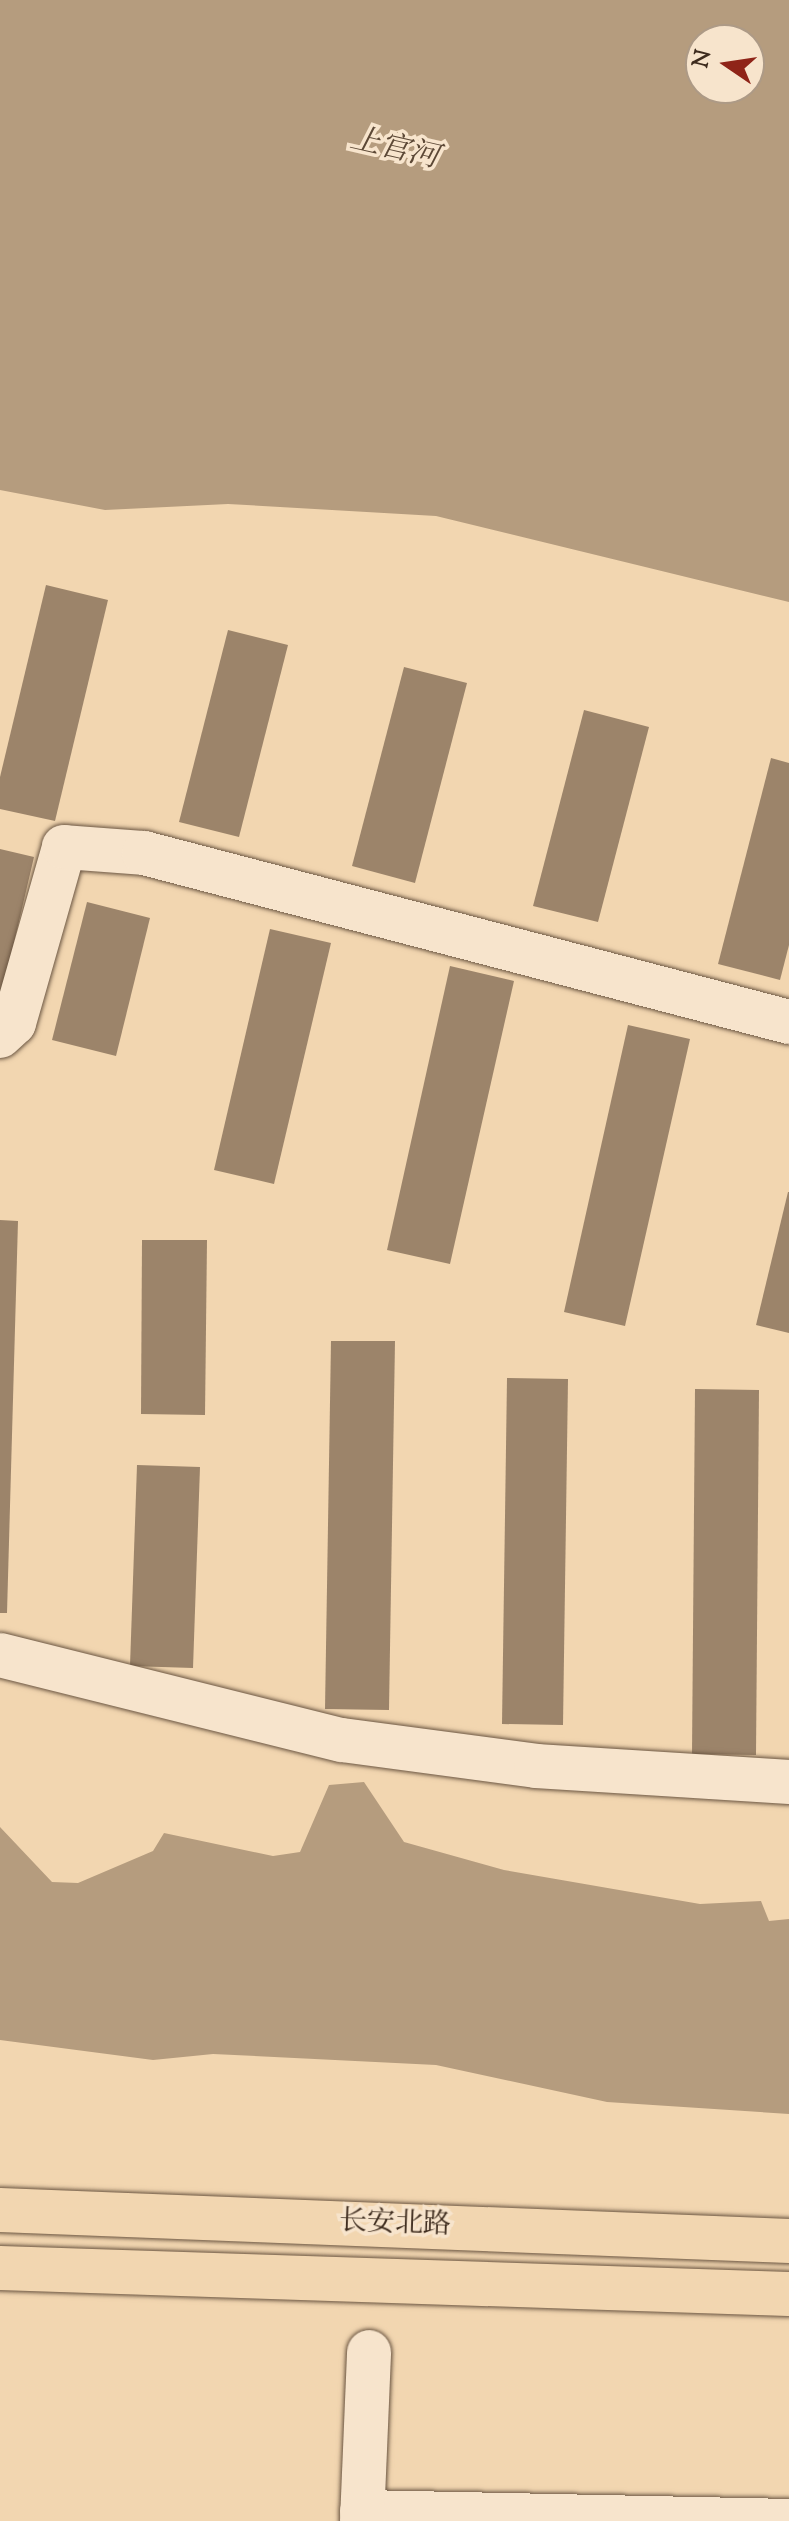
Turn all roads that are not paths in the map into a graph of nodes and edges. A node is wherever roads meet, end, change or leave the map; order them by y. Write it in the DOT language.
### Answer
graph roads {
  1 [pos="789,1022"];
  2 [pos="0,1036"];
  3 [pos="0,1655"];
  4 [pos="789,1782"];
  5 [pos="0,2210"];
  6 [pos="789,2241"];
  7 [pos="0,2268"];
  8 [pos="789,2294"];
  9 [pos="369,2352"];
  10 [pos="362,2516"];
  11 [pos="789,2521"];
  1 -- 2 [label="lane"];
  3 -- 4 [label="lane"];
  5 -- 6 [label="main road, 长安北路"];
  7 -- 8 [label="main road, 长安北路"];
  9 -- 10 [label="lane"];
  10 -- 11 [label="lane"];
}
